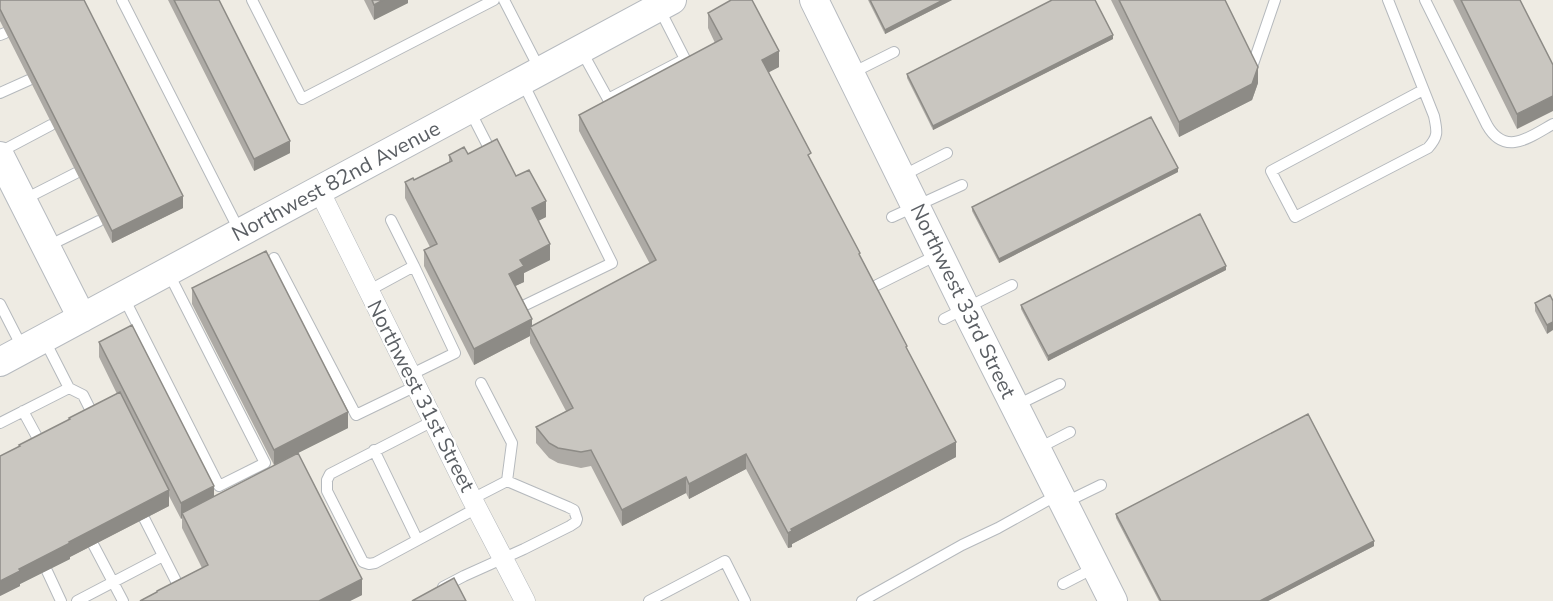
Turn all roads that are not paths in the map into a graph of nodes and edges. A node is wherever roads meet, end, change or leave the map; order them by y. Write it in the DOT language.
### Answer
graph roads {
  1 [pos="122,0"];
  2 [pos="252,0"];
  3 [pos="495,0"];
  4 [pos="504,0"];
  5 [pos="814,0"];
  6 [pos="1275,0"];
  7 [pos="1388,0"];
  8 [pos="1425,0"];
  9 [pos="665,4"];
  10 [pos="580,49"];
  11 [pos="894,52"];
  12 [pos="1251,70"];
  13 [pos="850,74"];
  14 [pos="531,75"];
  15 [pos="29,80"];
  16 [pos="1423,90"];
  17 [pos="0,93"];
  18 [pos="469,109"];
  19 [pos="1553,124"];
  20 [pos="51,125"];
  21 [pos="0,152"];
  22 [pos="947,153"];
  23 [pos="0,156"];
  24 [pos="493,156"];
  25 [pos="76,173"];
  26 [pos="901,176"];
  27 [pos="962,185"];
  28 [pos="319,190"];
  29 [pos="22,200"];
  30 [pos="904,211"];
  31 [pos="99,220"];
  32 [pos="391,220"];
  33 [pos="240,232"];
  34 [pos="46,248"];
  35 [pos="939,254"];
  36 [pos="274,258"];
  37 [pos="414,266"];
  38 [pos="168,271"];
  39 [pos="877,285"];
  40 [pos="1012,285"];
  41 [pos="368,291"];
  42 [pos="123,296"];
  43 [pos="0,304"];
  44 [pos="519,308"];
  45 [pos="955,314"];
  46 [pos="81,318"];
  47 [pos="22,350"];
  48 [pos="413,380"];
  49 [pos="481,383"];
  50 [pos="1060,384"];
  51 [pos="69,388"];
  52 [pos="1015,406"];
  53 [pos="24,411"];
  54 [pos="95,420"];
  55 [pos="433,421"];
  56 [pos="0,423"];
  57 [pos="1070,432"];
  58 [pos="43,448"];
  59 [pos="1037,449"];
  60 [pos="374,450"];
  61 [pos="507,481"];
  62 [pos="1101,485"];
  63 [pos="1062,499"];
  64 [pos="475,504"];
  65 [pos="144,518"];
  66 [pos="417,539"];
  67 [pos="94,546"];
  68 [pos="163,556"];
  69 [pos="502,558"];
  70 [pos="1096,567"];
  71 [pos="46,571"];
  72 [pos="113,582"];
  73 [pos="1063,584"];
  74 [pos="436,591"];
  75 [pos="182,593"];
  76 [pos="61,601"];
  77 [pos="77,601"];
  78 [pos="123,601"];
  79 [pos="525,601"];
  80 [pos="649,601"];
  81 [pos="745,601"];
  82 [pos="862,601"];
  83 [pos="1113,601"];
  1 -- 33 [label="lane"];
  2 -- 3 [label="lane"];
  4 -- 14 [label="lane"];
  5 -- 13 [label="street, Northwest 33rd Street"];
  6 -- 12 [label="lane"];
  7 -- 16 [label="lane"];
  8 -- 19 [label="lane"];
  9 -- 10 [label="street, Northwest 82nd Avenue"];
  9 -- 10 [label="lane"];
  10 -- 14 [label="street, Northwest 82nd Avenue"];
  11 -- 13 [label="lane"];
  13 -- 26 [label="street, Northwest 33rd Street"];
  14 -- 18 [label="street, Northwest 82nd Avenue"];
  14 -- 44 [label="lane"];
  15 -- 17 [label="lane"];
  16 -- 16 [label="lane"];
  18 -- 24 [label="lane"];
  18 -- 28 [label="street, Northwest 82nd Avenue"];
  20 -- 21 [label="lane"];
  22 -- 26 [label="lane"];
  23 -- 29 [label="street"];
  25 -- 29 [label="lane"];
  26 -- 30 [label="street, Northwest 33rd Street"];
  27 -- 30 [label="lane"];
  28 -- 33 [label="street, Northwest 82nd Avenue"];
  28 -- 41 [label="street, Northwest 31st Street"];
  29 -- 34 [label="street"];
  30 -- 35 [label="street, Northwest 33rd Street"];
  31 -- 34 [label="lane"];
  32 -- 37 [label="lane"];
  33 -- 38 [label="street, Northwest 82nd Avenue"];
  34 -- 46 [label="street"];
  35 -- 39 [label="lane"];
  35 -- 45 [label="street, Northwest 33rd Street"];
  36 -- 48 [label="lane"];
  37 -- 41 [label="lane"];
  37 -- 48 [label="lane"];
  38 -- 42 [label="street, Northwest 82nd Avenue"];
  38 -- 42 [label="lane"];
  40 -- 45 [label="lane"];
  41 -- 48 [label="street, Northwest 31st Street"];
  42 -- 46 [label="street, Northwest 82nd Avenue"];
  43 -- 47 [label="lane"];
  45 -- 52 [label="street, Northwest 33rd Street"];
  46 -- 47 [label="street, Northwest 82nd Avenue"];
  47 -- 51 [label="lane"];
  48 -- 55 [label="street, Northwest 31st Street"];
  49 -- 61 [label="lane"];
  50 -- 52 [label="lane"];
  51 -- 53 [label="lane"];
  51 -- 54 [label="lane"];
  52 -- 59 [label="street, Northwest 33rd Street"];
  53 -- 56 [label="lane"];
  53 -- 58 [label="lane"];
  55 -- 60 [label="lane"];
  55 -- 64 [label="street, Northwest 31st Street"];
  57 -- 59 [label="lane"];
  59 -- 63 [label="street, Northwest 33rd Street"];
  60 -- 66 [label="lane"];
  60 -- 66 [label="lane"];
  61 -- 64 [label="lane"];
  61 -- 69 [label="lane"];
  62 -- 63 [label="lane"];
  63 -- 70 [label="street, Northwest 33rd Street"];
  63 -- 82 [label="lane"];
  64 -- 66 [label="lane"];
  64 -- 69 [label="street, Northwest 31st Street"];
  65 -- 68 [label="lane"];
  67 -- 72 [label="lane"];
  68 -- 72 [label="lane"];
  68 -- 75 [label="lane"];
  69 -- 74 [label="lane"];
  69 -- 79 [label="street, Northwest 31st Street"];
  70 -- 73 [label="lane"];
  70 -- 83 [label="street, Northwest 33rd Street"];
  71 -- 76 [label="lane"];
  72 -- 77 [label="lane"];
  72 -- 78 [label="lane"];
  80 -- 81 [label="lane"];
}
